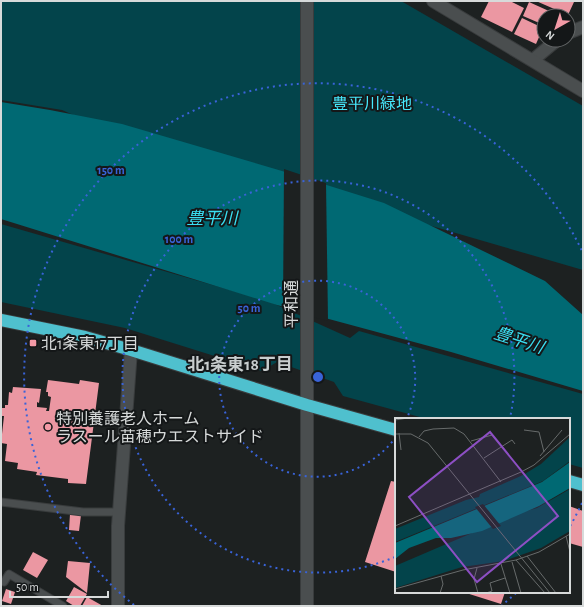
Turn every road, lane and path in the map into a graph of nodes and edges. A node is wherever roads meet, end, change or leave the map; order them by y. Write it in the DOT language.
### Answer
graph roads {
  1 [pos="307,1"];
  2 [pos="433,1"];
  3 [pos="547,48"];
  4 [pos="533,60"];
  5 [pos="583,90"];
  6 [pos="3,321"];
  7 [pos="132,350"];
  8 [pos="307,405"];
  9 [pos="395,430"];
  10 [pos="570,481"];
  11 [pos="583,485"];
  12 [pos="1,502"];
  13 [pos="118,512"];
  14 [pos="4,582"];
  15 [pos="62,606"];
  16 [pos="118,606"];
  17 [pos="306,606"];
  1 -- 8 [label="street, 平和通"];
  2 -- 4 [label="street"];
  3 -- 4 [label="street"];
  4 -- 5 [label="street"];
  6 -- 7 [label="highway"];
  7 -- 8 [label="highway"];
  7 -- 16 [label="street"];
  8 -- 9 [label="highway"];
  8 -- 17 [label="street, 平和通"];
  10 -- 11 [label="highway"];
  12 -- 13 [label="lane"];
  14 -- 15 [label="lane"];
}
